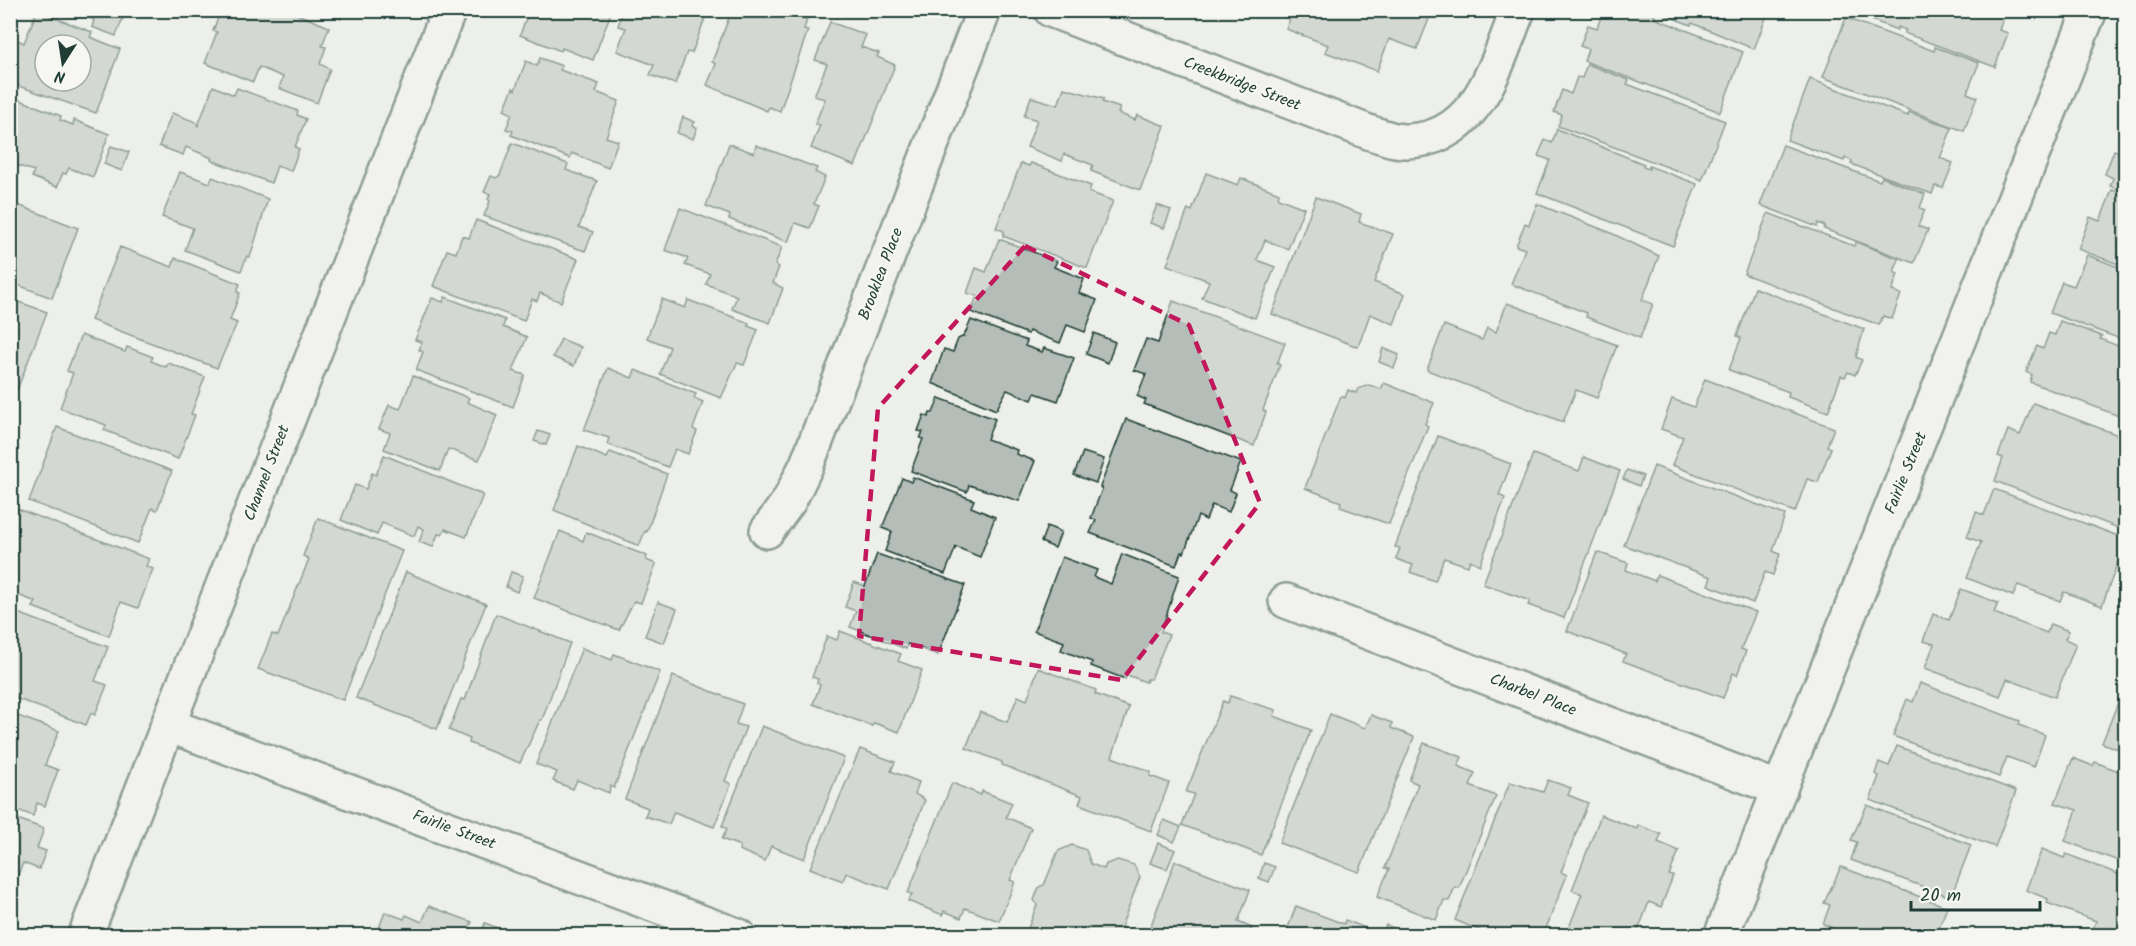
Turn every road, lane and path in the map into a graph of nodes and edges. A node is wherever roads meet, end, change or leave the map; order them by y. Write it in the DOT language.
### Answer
graph roads {
  1 [pos="449,10"];
  2 [pos="984,10"];
  3 [pos="1051,10"];
  4 [pos="1518,10"];
  5 [pos="2090,10"];
  6 [pos="767,531"];
  7 [pos="1286,601"];
  8 [pos="168,725"];
  9 [pos="1780,789"];
  10 [pos="85,936"];
  11 [pos="739,936"];
  12 [pos="1721,936"];
  1 -- 8 [label="street, Channel Street"];
  2 -- 6 [label="street, Brooklea Place"];
  3 -- 4 [label="street, Creekbridge Street"];
  5 -- 9 [label="street, Fairlie Street"];
  7 -- 9 [label="street, Charbel Place"];
  8 -- 10 [label="street, Channel Street"];
  8 -- 11 [label="street, Fairlie Street"];
  9 -- 12 [label="street, Fairlie Street"];
}
